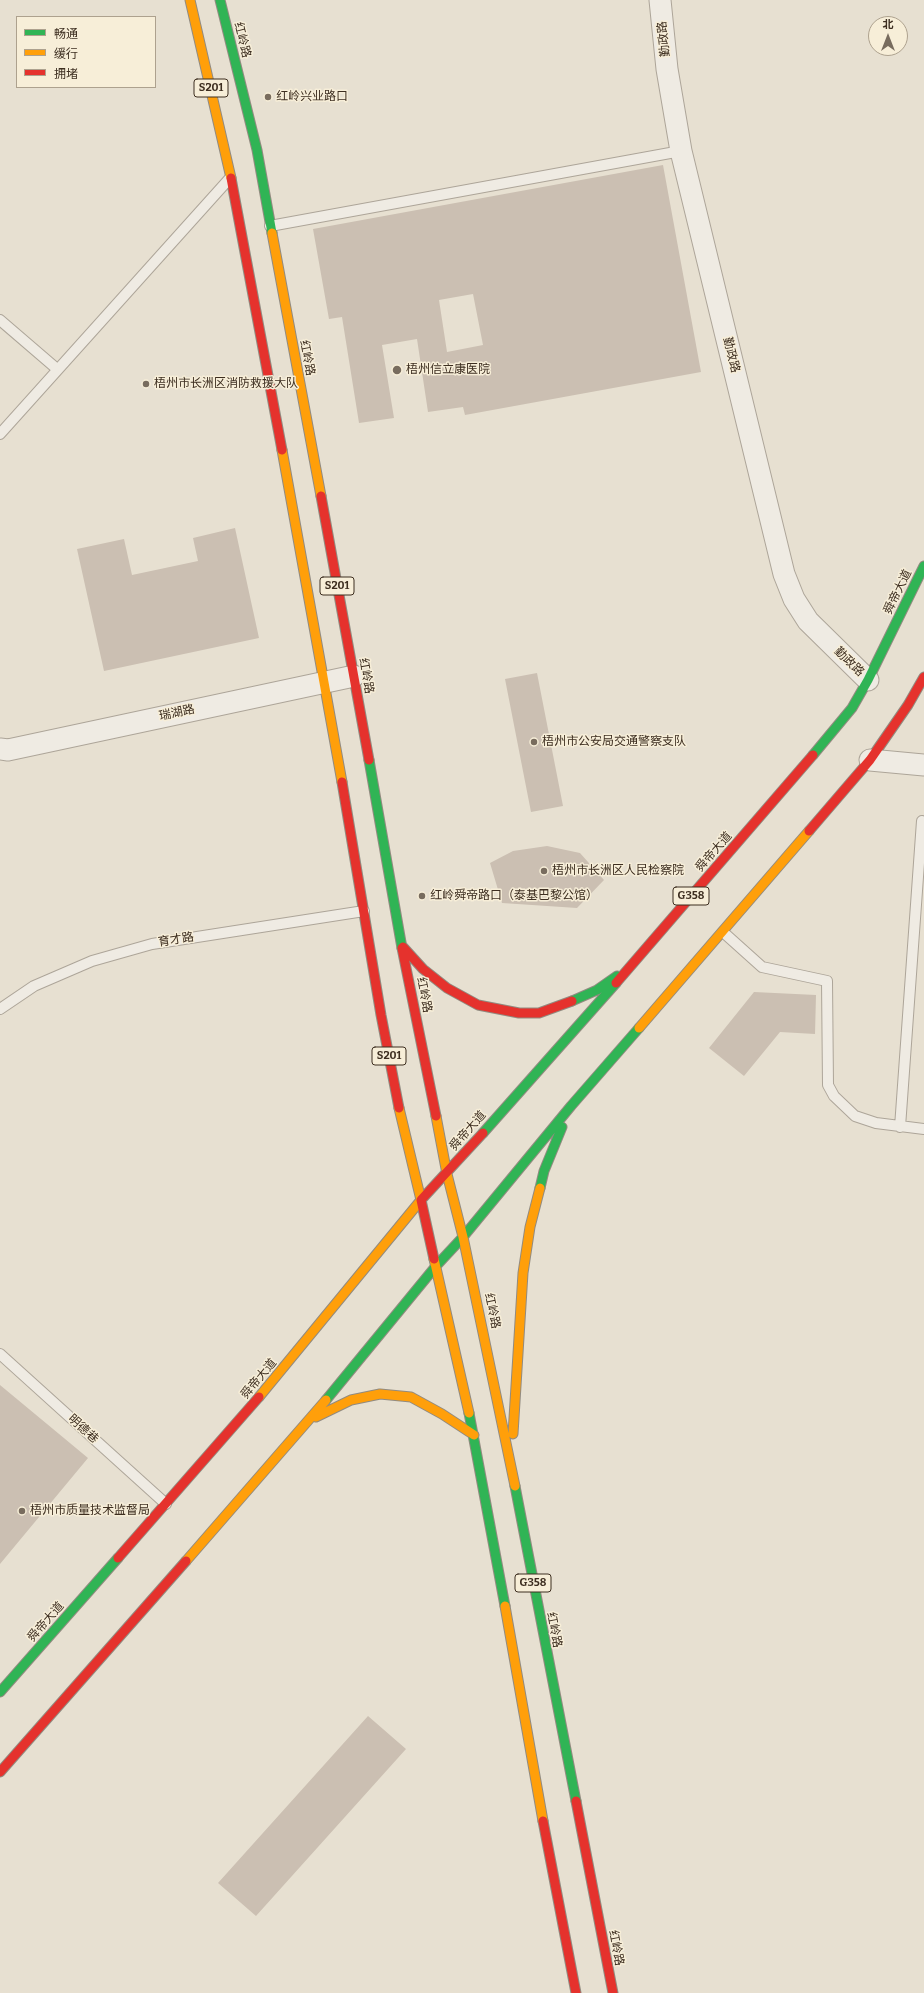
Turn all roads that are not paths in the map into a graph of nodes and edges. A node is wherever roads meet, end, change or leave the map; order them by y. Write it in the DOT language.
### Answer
graph roads {
  1 [pos="190,0"];
  2 [pos="220,0"];
  3 [pos="660,0"];
  4 [pos="681,151"];
  5 [pos="231,177"];
  6 [pos="270,226"];
  7 [pos="0,320"];
  8 [pos="57,369"];
  9 [pos="0,434"];
  10 [pos="924,566"];
  11 [pos="354,676"];
  12 [pos="924,677"];
  13 [pos="868,680"];
  14 [pos="325,682"];
  15 [pos="0,750"];
  16 [pos="870,760"];
  17 [pos="924,765"];
  18 [pos="922,821"];
  19 [pos="364,911"];
  20 [pos="723,932"];
  21 [pos="402,946"];
  22 [pos="628,969"];
  23 [pos="0,1009"];
  24 [pos="571,1106"];
  25 [pos="900,1127"];
  26 [pos="924,1129"];
  27 [pos="447,1174"];
  28 [pos="421,1200"];
  29 [pos="463,1237"];
  30 [pos="436,1266"];
  31 [pos="0,1354"];
  32 [pos="310,1420"];
  33 [pos="474,1435"];
  34 [pos="511,1468"];
  35 [pos="166,1504"];
  36 [pos="0,1692"];
  37 [pos="0,1772"];
  38 [pos="576,1993"];
  39 [pos="613,1993"];
  1 -- 5 [label="main road, S201"];
  2 -- 6 [label="main road, 红岭路 / S201"];
  3 -- 4 [label="street, 勤政路"];
  4 -- 6 [label="lane"];
  4 -- 13 [label="street, 勤政路"];
  5 -- 8 [label="lane"];
  5 -- 14 [label="main road, S201"];
  6 -- 11 [label="main road, 红岭路 / S201"];
  7 -- 8 [label="lane"];
  8 -- 9 [label="lane"];
  10 -- 13 [label="main road, 舜帝大道 / G358"];
  11 -- 14 [label="street, 瑞湖路"];
  11 -- 21 [label="main road, 红岭路 / S201"];
  12 -- 16 [label="main road"];
  13 -- 22 [label="main road, 舜帝大道 / G358"];
  14 -- 15 [label="street, 瑞湖路"];
  14 -- 19 [label="main road, S201"];
  16 -- 17 [label="street"];
  16 -- 20 [label="main road"];
  18 -- 25 [label="lane"];
  19 -- 23 [label="lane, 育才路"];
  19 -- 28 [label="main road, S201"];
  20 -- 24 [label="main road"];
  20 -- 25 [label="lane"];
  21 -- 22 [label="main road"];
  21 -- 27 [label="main road, 红岭路 / S201"];
  22 -- 27 [label="main road, 舜帝大道 / G358"];
  24 -- 29 [label="main road"];
  24 -- 34 [label="main road"];
  25 -- 26 [label="lane"];
  27 -- 28 [label="main road, 舜帝大道 / G358"];
  27 -- 29 [label="main road, 红岭路 / G358"];
  28 -- 30 [label="main road, G358"];
  28 -- 35 [label="main road, 舜帝大道"];
  29 -- 30 [label="main road"];
  29 -- 34 [label="main road, 红岭路 / G358"];
  30 -- 32 [label="main road"];
  30 -- 33 [label="main road, G358"];
  31 -- 35 [label="lane, 明德巷"];
  32 -- 33 [label="main road"];
  32 -- 37 [label="main road"];
  33 -- 38 [label="main road, G358"];
  34 -- 39 [label="main road, 红岭路 / G358"];
  35 -- 36 [label="main road, 舜帝大道"];
}
